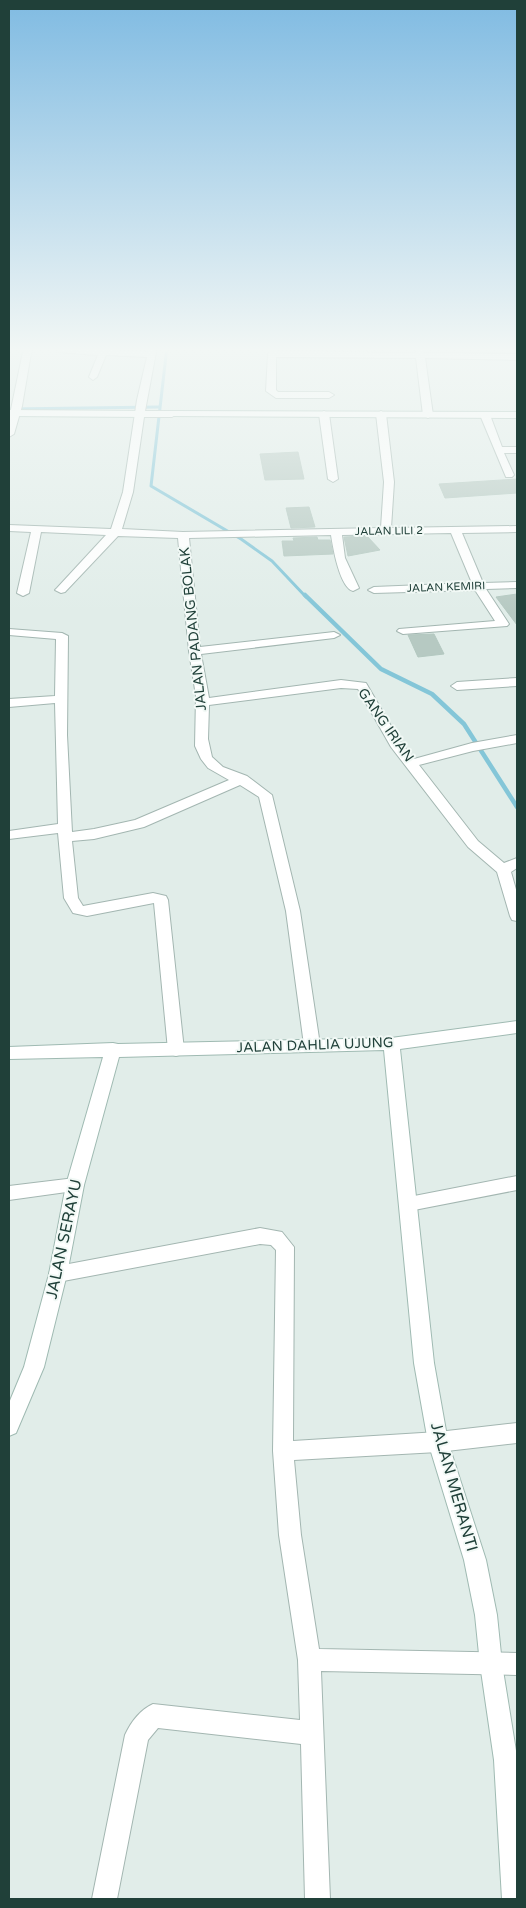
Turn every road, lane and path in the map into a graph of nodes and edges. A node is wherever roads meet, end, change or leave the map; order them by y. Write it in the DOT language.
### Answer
graph roads {
  1 [pos="137,436"];
  2 [pos="324,436"];
  3 [pos="384,436"];
  4 [pos="493,436"];
  5 [pos="498,450"];
  6 [pos="517,450"];
  7 [pos="509,475"];
  8 [pos="333,480"];
  9 [pos="9,528"];
  10 [pos="37,528"];
  11 [pos="517,529"];
  12 [pos="455,530"];
  13 [pos="116,531"];
  14 [pos="386,531"];
  15 [pos="336,532"];
  16 [pos="183,535"];
  17 [pos="517,585"];
  18 [pos="479,587"];
  19 [pos="354,588"];
  20 [pos="61,590"];
  21 [pos="374,590"];
  22 [pos="23,594"];
  23 [pos="403,631"];
  24 [pos="9,632"];
  25 [pos="334,635"];
  26 [pos="195,651"];
  27 [pos="517,682"];
  28 [pos="458,686"];
  29 [pos="60,699"];
  30 [pos="203,702"];
  31 [pos="9,703"];
  32 [pos="517,739"];
  33 [pos="413,764"];
  34 [pos="242,779"];
  35 [pos="63,832"];
  36 [pos="9,835"];
  37 [pos="517,863"];
  38 [pos="503,870"];
  39 [pos="517,916"];
  40 [pos="517,1027"];
  41 [pos="312,1044"];
  42 [pos="392,1044"];
  43 [pos="113,1049"];
  44 [pos="176,1050"];
  45 [pos="9,1052"];
  46 [pos="517,1183"];
  47 [pos="75,1185"];
  48 [pos="9,1193"];
  49 [pos="409,1204"];
  50 [pos="58,1274"];
  51 [pos="9,1426"];
  52 [pos="517,1433"];
  53 [pos="438,1442"];
  54 [pos="283,1451"];
  55 [pos="308,1660"];
  56 [pos="491,1664"];
  57 [pos="517,1664"];
  58 [pos="311,1733"];
  59 [pos="104,1899"];
  60 [pos="318,1899"];
  61 [pos="514,1899"];
  1 -- 13 [label="street"];
  2 -- 8 [label="street"];
  3 -- 14 [label="street"];
  4 -- 5 [label="street"];
  5 -- 6 [label="street"];
  5 -- 7 [label="street"];
  9 -- 10 [label="street"];
  10 -- 13 [label="street"];
  10 -- 22 [label="street"];
  11 -- 12 [label="street, JALAN LILI 2"];
  12 -- 14 [label="street, JALAN LILI 2"];
  12 -- 18 [label="street"];
  13 -- 16 [label="street"];
  13 -- 20 [label="street"];
  14 -- 15 [label="street, JALAN LILI 2"];
  15 -- 16 [label="street, JALAN LILI 2"];
  15 -- 19 [label="street"];
  16 -- 26 [label="street, JALAN PADANG BOLAK"];
  17 -- 18 [label="street, JALAN KEMIRI"];
  18 -- 21 [label="street, JALAN KEMIRI"];
  18 -- 23 [label="street"];
  24 -- 29 [label="street"];
  25 -- 26 [label="street"];
  26 -- 30 [label="street, JALAN PADANG BOLAK"];
  27 -- 28 [label="street"];
  29 -- 31 [label="street"];
  29 -- 35 [label="street"];
  30 -- 33 [label="street, GANG IRIAN"];
  30 -- 34 [label="street, JALAN PADANG BOLAK"];
  32 -- 33 [label="street"];
  33 -- 38 [label="street, GANG IRIAN"];
  34 -- 35 [label="street"];
  34 -- 41 [label="street, JALAN PADANG BOLAK"];
  35 -- 36 [label="street"];
  35 -- 44 [label="street"];
  37 -- 38 [label="street"];
  38 -- 39 [label="street"];
  40 -- 42 [label="street, JALAN DAHLIA UJUNG"];
  41 -- 42 [label="street, JALAN DAHLIA UJUNG"];
  41 -- 44 [label="street, JALAN DAHLIA UJUNG"];
  42 -- 49 [label="street, JALAN MERANTI"];
  43 -- 44 [label="street, JALAN DAHLIA UJUNG"];
  43 -- 45 [label="street, JALAN DAHLIA UJUNG"];
  43 -- 47 [label="street, JALAN SERAYU"];
  46 -- 49 [label="street"];
  47 -- 48 [label="street"];
  47 -- 50 [label="street, JALAN SERAYU"];
  49 -- 53 [label="street, JALAN MERANTI"];
  50 -- 51 [label="street, JALAN SERAYU"];
  50 -- 54 [label="street"];
  52 -- 53 [label="street"];
  53 -- 54 [label="street"];
  53 -- 56 [label="street, JALAN MERANTI"];
  54 -- 55 [label="street"];
  55 -- 56 [label="street"];
  55 -- 58 [label="street"];
  56 -- 57 [label="street"];
  56 -- 61 [label="street, JALAN MERANTI"];
  58 -- 59 [label="street"];
  58 -- 60 [label="street"];
}
